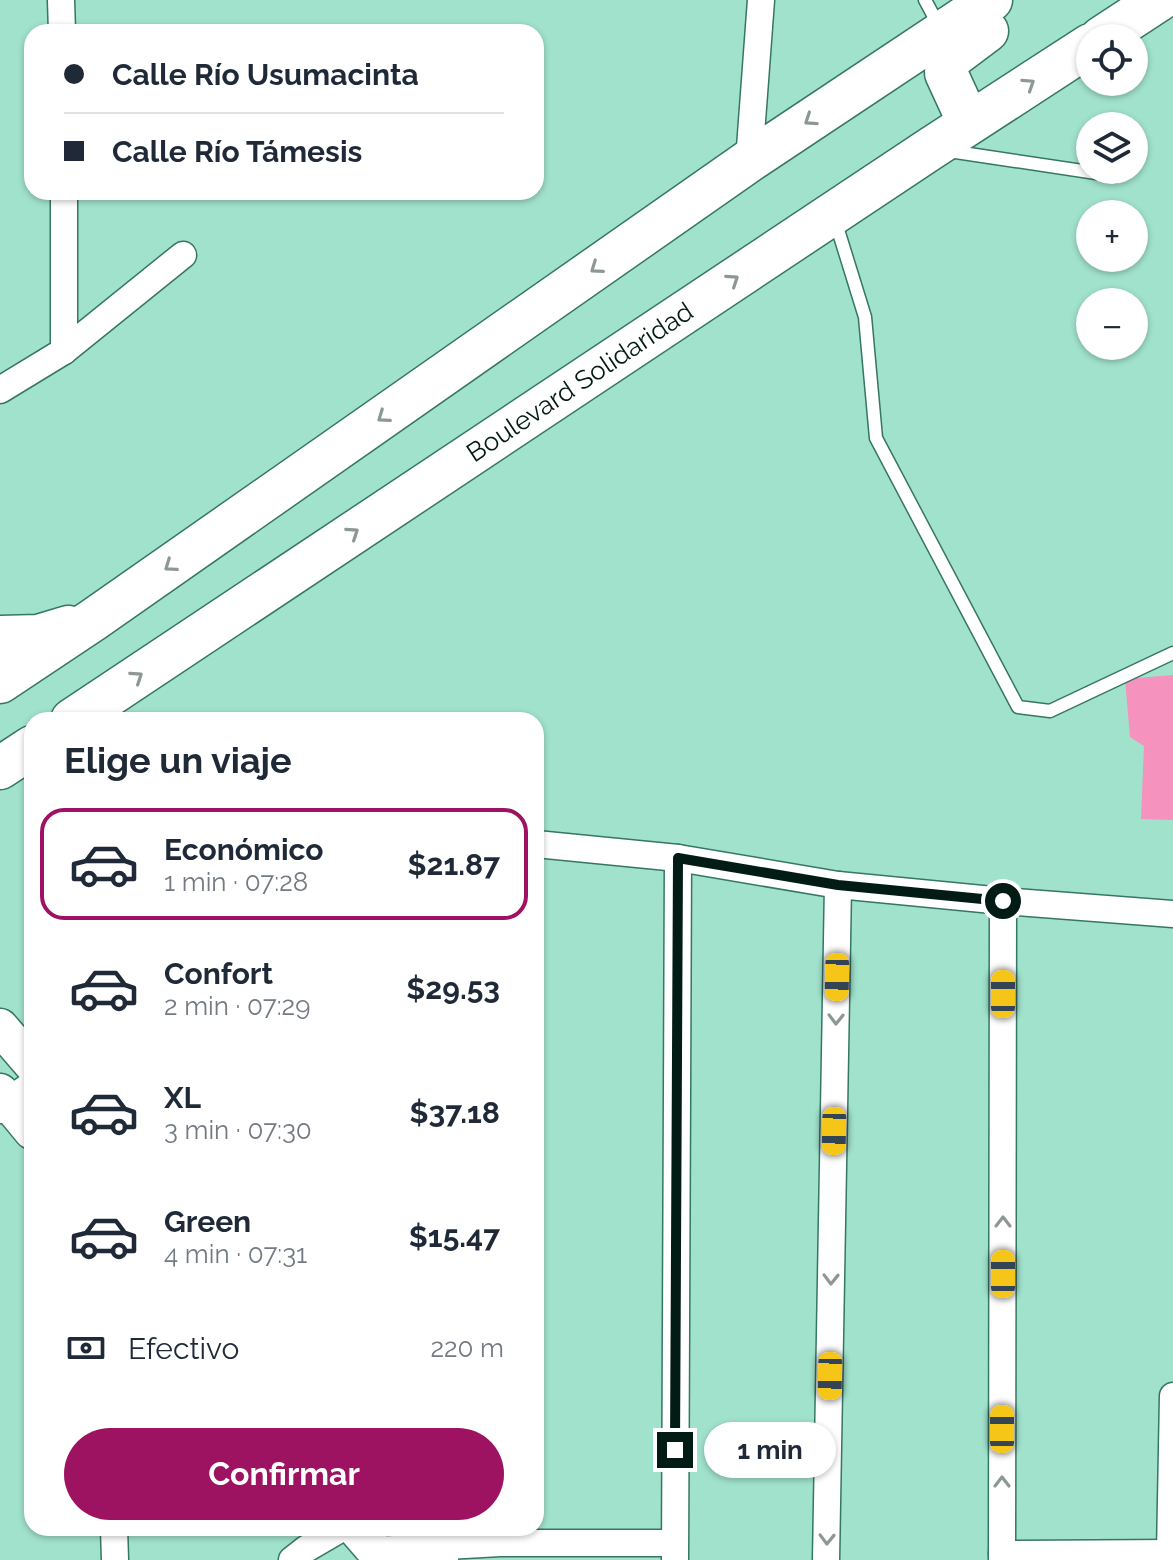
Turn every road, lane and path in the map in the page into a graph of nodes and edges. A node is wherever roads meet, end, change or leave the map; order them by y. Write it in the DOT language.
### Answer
graph roads {
  1 [pos="61,0"];
  2 [pos="761,0"];
  3 [pos="991,0"];
  4 [pos="1010,0"];
  5 [pos="1159,0"];
  6 [pos="934,16"];
  7 [pos="62,24"];
  8 [pos="1122,24"];
  9 [pos="1076,54"];
  10 [pos="969,123"];
  11 [pos="930,149"];
  12 [pos="749,161"];
  13 [pos="1076,170"];
  14 [pos="64,200"];
  15 [pos="833,213"];
  16 [pos="183,255"];
  17 [pos="64,351"];
  18 [pos="0,390"];
  19 [pos="93,620"];
  20 [pos="0,637"];
  21 [pos="1173,653"];
  22 [pos="0,682"];
  23 [pos="84,712"];
  24 [pos="24,752"];
  25 [pos="0,768"];
  26 [pos="544,845"];
  27 [pos="678,858"];
  28 [pos="838,885"];
  29 [pos="1003,901"];
  30 [pos="1173,914"];
  31 [pos="0,1027"];
  32 [pos="24,1055"];
  33 [pos="10,1097"];
  34 [pos="24,1119"];
  35 [pos="1173,1396"];
  36 [pos="114,1536"];
  37 [pos="328,1536"];
  38 [pos="500,1536"];
  39 [pos="429,1545"];
  40 [pos="371,1546"];
  41 [pos="674,1552"];
  42 [pos="1172,1553"];
  43 [pos="1002,1557"];
  44 [pos="115,1560"];
  45 [pos="292,1560"];
  46 [pos="826,1560"];
  1 -- 7 [label="street"];
  2 -- 12 [label="street"];
  3 -- 6 [label="highway"];
  4 -- 10 [label="highway"];
  5 -- 8 [label="highway"];
  6 -- 12 [label="highway, one-way"];
  10 -- 9 [label="highway, Boulevard Solidaridad, one-way"];
  10 -- 11 [label="highway, Boulevard Solidaridad"];
  11 -- 13 [label="lane"];
  11 -- 15 [label="highway, Boulevard Solidaridad"];
  12 -- 19 [label="highway, one-way"];
  14 -- 17 [label="street"];
  15 -- 21 [label="lane"];
  23 -- 15 [label="highway, Boulevard Solidaridad, one-way"];
  16 -- 17 [label="street"];
  17 -- 18 [label="street"];
  19 -- 20 [label="highway"];
  19 -- 22 [label="highway"];
  24 -- 25 [label="highway"];
  26 -- 27 [label="street"];
  27 -- 28 [label="street"];
  27 -- 41 [label="street"];
  28 -- 29 [label="street"];
  28 -- 46 [label="street, one-way"];
  29 -- 30 [label="street"];
  43 -- 29 [label="street, one-way"];
  31 -- 32 [label="main road"];
  33 -- 34 [label="main road"];
  35 -- 42 [label="street"];
  36 -- 44 [label="street"];
  37 -- 45 [label="street"];
  38 -- 39 [label="street"];
  38 -- 41 [label="street"];
  39 -- 40 [label="street"];
  42 -- 43 [label="street"];
}
